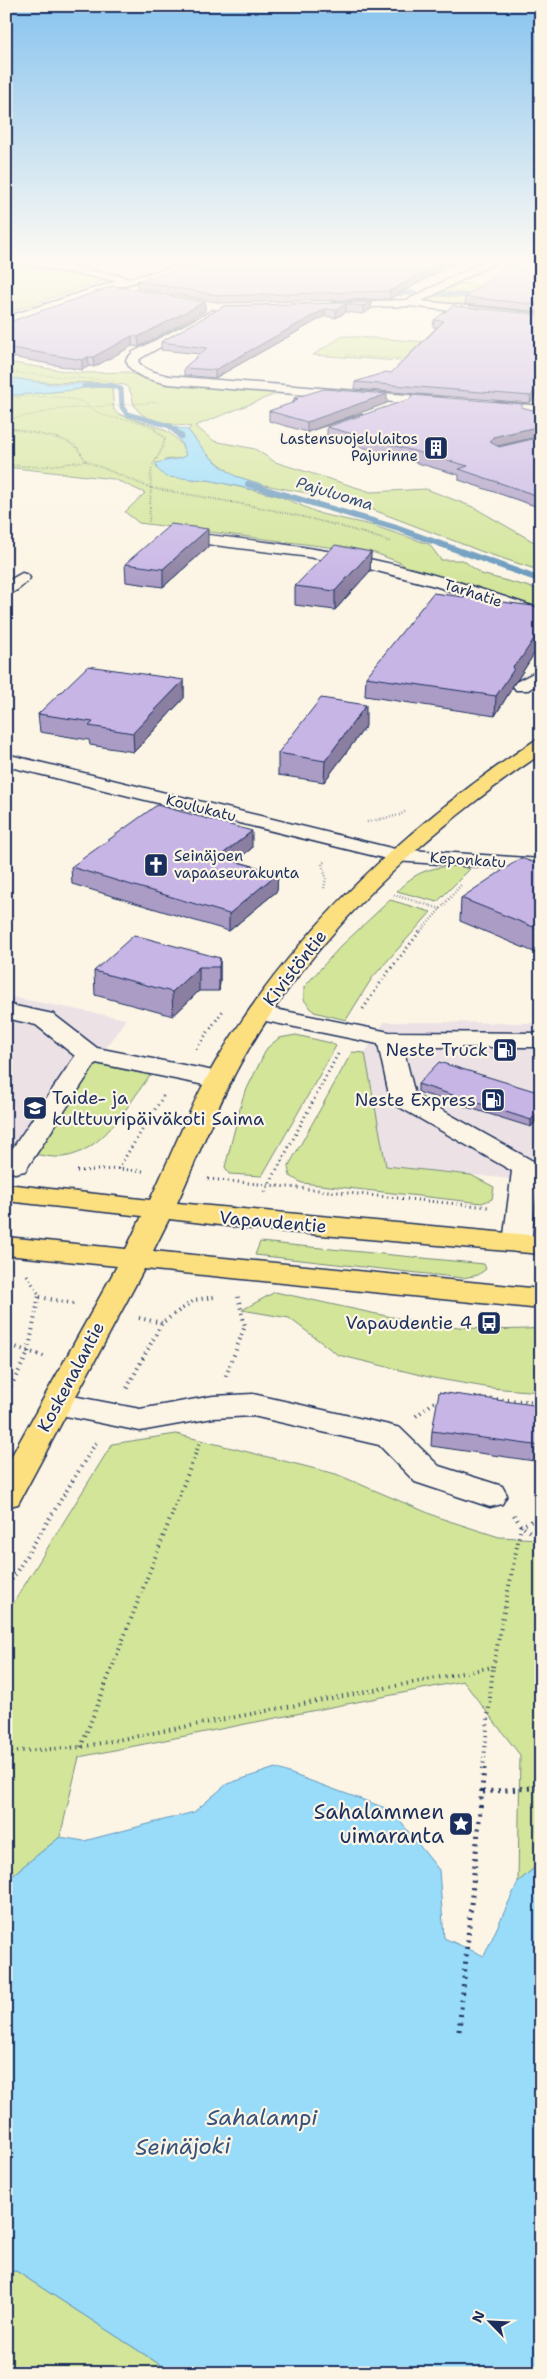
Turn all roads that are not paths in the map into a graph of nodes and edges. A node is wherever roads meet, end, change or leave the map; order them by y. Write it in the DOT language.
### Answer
graph roads {
  1 [pos="139,370"];
  2 [pos="417,400"];
  3 [pos="455,403"];
  4 [pos="484,406"];
  5 [pos="541,410"];
  6 [pos="314,435"];
  7 [pos="167,535"];
  8 [pos="22,578"];
  9 [pos="6,590"];
  10 [pos="541,615"];
  11 [pos="541,674"];
  12 [pos="522,686"];
  13 [pos="541,745"];
  14 [pos="6,760"];
  15 [pos="395,855"];
  16 [pos="541,865"];
  17 [pos="6,1011"];
  18 [pos="260,1013"];
  19 [pos="389,1039"];
  20 [pos="541,1040"];
  21 [pos="89,1054"];
  22 [pos="219,1080"];
  23 [pos="15,1165"];
  24 [pos="534,1169"];
  25 [pos="6,1192"];
  26 [pos="159,1210"];
  27 [pos="529,1244"];
  28 [pos="17,1247"];
  29 [pos="134,1259"];
  30 [pos="541,1300"];
  31 [pos="57,1404"];
  32 [pos="6,1495"];
  33 [pos="490,1495"];
  1 -- 2 [label="street"];
  2 -- 3 [label="street"];
  2 -- 6 [label="street"];
  4 -- 5 [label="street"];
  7 -- 10 [label="street, Tarhatie"];
  8 -- 9 [label="street"];
  11 -- 12 [label="street"];
  13 -- 15 [label="main road, Kivistöntie"];
  14 -- 15 [label="street, Koulukatu"];
  15 -- 16 [label="street, Keponkatu"];
  15 -- 18 [label="main road, Kivistöntie"];
  17 -- 21 [label="street"];
  18 -- 19 [label="street"];
  18 -- 22 [label="main road, Kivistöntie"];
  19 -- 20 [label="street"];
  19 -- 24 [label="street"];
  21 -- 22 [label="street"];
  21 -- 23 [label="street"];
  22 -- 26 [label="main road, Kivistöntie"];
  24 -- 27 [label="street"];
  25 -- 26 [label="main road, Vapaudentie"];
  26 -- 27 [label="main road, Vapaudentie"];
  26 -- 29 [label="main road, Kivistöntie"];
  28 -- 29 [label="main road"];
  29 -- 30 [label="main road"];
  29 -- 31 [label="main road, Koskenalantie"];
  31 -- 32 [label="main road, Koskenalantie"];
  31 -- 33 [label="street"];
}
